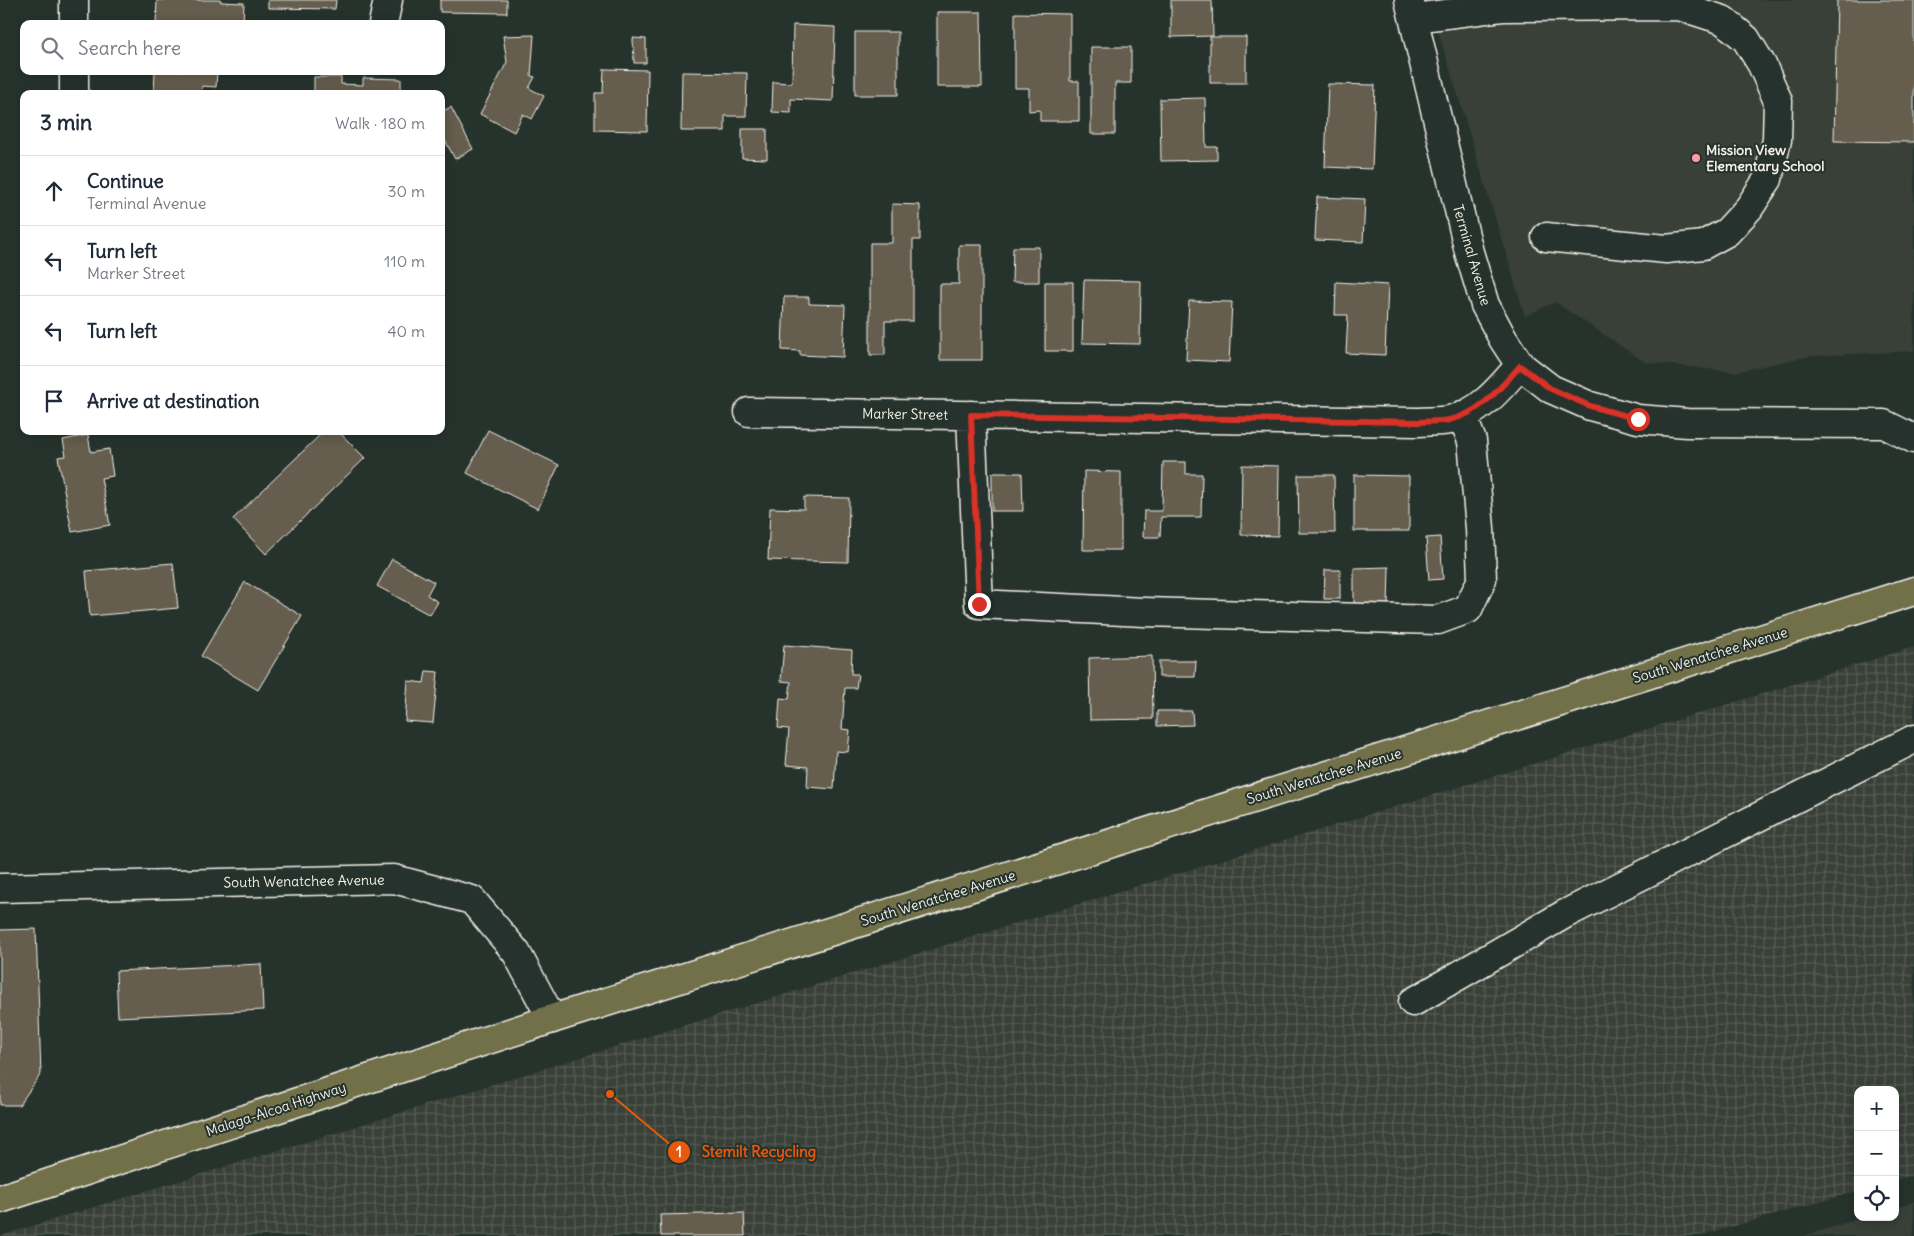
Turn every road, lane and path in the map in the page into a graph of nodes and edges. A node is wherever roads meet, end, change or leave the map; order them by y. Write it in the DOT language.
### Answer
graph roads {
  1 [pos="74,0"];
  2 [pos="388,0"];
  3 [pos="1412,9"];
  4 [pos="74,20"];
  5 [pos="384,20"];
  6 [pos="74,75"];
  7 [pos="74,90"];
  8 [pos="1546,237"];
  9 [pos="1520,366"];
  10 [pos="750,412"];
  11 [pos="971,415"];
  12 [pos="1462,415"];
  13 [pos="1914,439"];
  14 [pos="1914,591"];
  15 [pos="1914,739"];
  16 [pos="0,888"];
  17 [pos="1413,1002"];
  18 [pos="552,1019"];
  19 [pos="0,1199"];
  1 -- 4 [label="street"];
  2 -- 5 [label="street"];
  3 -- 8 [label="street"];
  3 -- 9 [label="street, Terminal Avenue"];
  6 -- 7 [label="street"];
  9 -- 12 [label="street, Marker Street"];
  9 -- 13 [label="street, Terminal Avenue"];
  10 -- 11 [label="street, Marker Street"];
  11 -- 12 [label="street, Marker Street"];
  11 -- 12 [label="street"];
  14 -- 18 [label="main road, South Wenatchee Avenue"];
  15 -- 17 [label="street"];
  16 -- 18 [label="street, South Wenatchee Avenue"];
  18 -- 19 [label="main road, Malaga-Alcoa Highway"];
}
